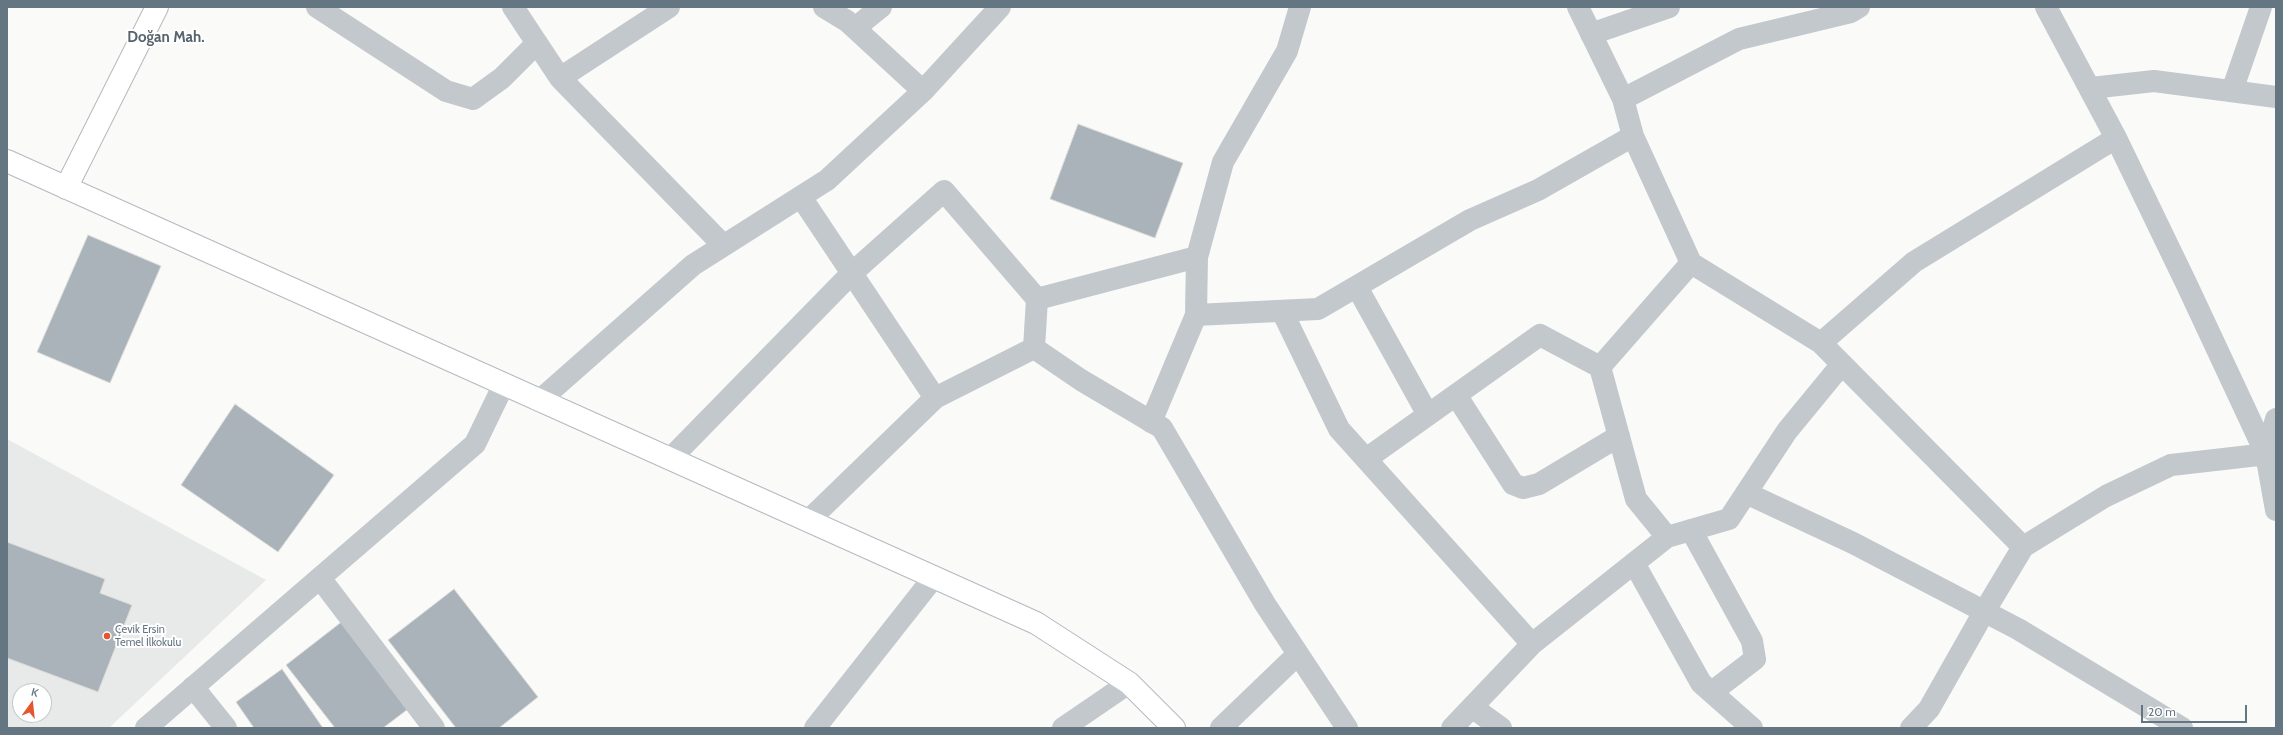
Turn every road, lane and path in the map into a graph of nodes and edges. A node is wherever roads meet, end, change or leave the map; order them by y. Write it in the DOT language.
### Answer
graph roads {
  1 [pos="157,7"];
  2 [pos="316,7"];
  3 [pos="513,7"];
  4 [pos="669,7"];
  5 [pos="824,7"];
  6 [pos="881,7"];
  7 [pos="1000,7"];
  8 [pos="1300,7"];
  9 [pos="1578,7"];
  10 [pos="1669,7"];
  11 [pos="1859,7"];
  12 [pos="2046,7"];
  13 [pos="2261,7"];
  14 [pos="855,28"];
  15 [pos="1591,34"];
  16 [pos="537,43"];
  17 [pos="560,78"];
  18 [pos="2091,88"];
  19 [pos="923,91"];
  20 [pos="2232,91"];
  21 [pos="2276,97"];
  22 [pos="1623,98"];
  23 [pos="1633,136"];
  24 [pos="2116,138"];
  25 [pos="7,161"];
  26 [pos="66,188"];
  27 [pos="801,197"];
  28 [pos="723,245"];
  29 [pos="1197,257"];
  30 [pos="1691,263"];
  31 [pos="852,273"];
  32 [pos="1357,287"];
  33 [pos="1037,300"];
  34 [pos="1282,311"];
  35 [pos="1196,315"];
  36 [pos="1821,343"];
  37 [pos="1034,348"];
  38 [pos="1842,364"];
  39 [pos="1600,367"];
  40 [pos="504,384"];
  41 [pos="1456,395"];
  42 [pos="935,398"];
  43 [pos="539,401"];
  44 [pos="1428,415"];
  45 [pos="2276,419"];
  46 [pos="1151,422"];
  47 [pos="1619,436"];
  48 [pos="2271,454"];
  49 [pos="670,459"];
  50 [pos="1366,459"];
  51 [pos="1746,493"];
  52 [pos="2276,510"];
  53 [pos="808,521"];
  54 [pos="1692,530"];
  55 [pos="1667,537"];
  56 [pos="2023,547"];
  57 [pos="1634,563"];
  58 [pos="934,577"];
  59 [pos="320,578"];
  60 [pos="1984,612"];
  61 [pos="1532,644"];
  62 [pos="1298,654"];
  63 [pos="1129,683"];
  64 [pos="193,687"];
  65 [pos="1712,692"];
  66 [pos="1472,707"];
  67 [pos="2171,725"];
  68 [pos="1746,726"];
  69 [pos="146,728"];
  70 [pos="226,728"];
  71 [pos="434,728"];
  72 [pos="814,728"];
  73 [pos="1063,728"];
  74 [pos="1174,728"];
  75 [pos="1222,728"];
  76 [pos="1346,728"];
  77 [pos="1452,728"];
  78 [pos="1502,728"];
  79 [pos="1911,728"];
  1 -- 26 [label="main road"];
  2 -- 16 [label="street"];
  3 -- 16 [label="street"];
  4 -- 17 [label="street"];
  5 -- 14 [label="street"];
  6 -- 14 [label="street"];
  7 -- 19 [label="street"];
  8 -- 29 [label="street"];
  9 -- 15 [label="street"];
  10 -- 15 [label="street"];
  11 -- 22 [label="street"];
  12 -- 18 [label="street"];
  13 -- 20 [label="street"];
  14 -- 19 [label="street"];
  15 -- 22 [label="street"];
  16 -- 17 [label="street"];
  17 -- 28 [label="street"];
  18 -- 20 [label="street"];
  18 -- 24 [label="street"];
  19 -- 27 [label="street"];
  20 -- 21 [label="street"];
  22 -- 23 [label="street"];
  23 -- 30 [label="street"];
  23 -- 32 [label="street"];
  24 -- 36 [label="street"];
  24 -- 48 [label="street"];
  25 -- 26 [label="main road"];
  26 -- 40 [label="main road"];
  27 -- 28 [label="street"];
  27 -- 31 [label="street"];
  28 -- 43 [label="street"];
  29 -- 33 [label="street"];
  29 -- 35 [label="street"];
  30 -- 36 [label="street"];
  30 -- 39 [label="street"];
  31 -- 33 [label="street"];
  31 -- 42 [label="street"];
  31 -- 49 [label="street"];
  32 -- 34 [label="street"];
  32 -- 44 [label="street"];
  33 -- 37 [label="street"];
  34 -- 35 [label="street"];
  34 -- 50 [label="street"];
  35 -- 46 [label="street"];
  36 -- 38 [label="street"];
  37 -- 42 [label="street"];
  37 -- 46 [label="street"];
  38 -- 51 [label="street"];
  38 -- 56 [label="street"];
  39 -- 41 [label="street"];
  39 -- 47 [label="street"];
  40 -- 43 [label="main road"];
  40 -- 59 [label="street"];
  41 -- 44 [label="street"];
  41 -- 47 [label="street"];
  42 -- 53 [label="street"];
  43 -- 49 [label="main road"];
  44 -- 50 [label="street"];
  45 -- 48 [label="street"];
  46 -- 62 [label="street"];
  47 -- 55 [label="street"];
  48 -- 52 [label="street"];
  48 -- 56 [label="street"];
  49 -- 53 [label="main road"];
  50 -- 61 [label="street"];
  51 -- 54 [label="street"];
  51 -- 60 [label="street"];
  53 -- 58 [label="main road"];
  54 -- 55 [label="street"];
  54 -- 65 [label="street"];
  55 -- 57 [label="street"];
  56 -- 60 [label="street"];
  57 -- 61 [label="street"];
  57 -- 65 [label="street"];
  58 -- 63 [label="main road"];
  58 -- 72 [label="street"];
  59 -- 64 [label="street"];
  59 -- 71 [label="street"];
  60 -- 67 [label="street"];
  60 -- 79 [label="street"];
  61 -- 66 [label="street"];
  62 -- 75 [label="street"];
  62 -- 76 [label="street"];
  63 -- 73 [label="street"];
  63 -- 74 [label="main road"];
  64 -- 69 [label="street"];
  64 -- 70 [label="street"];
  65 -- 68 [label="street"];
  66 -- 77 [label="street"];
  66 -- 78 [label="street"];
}
